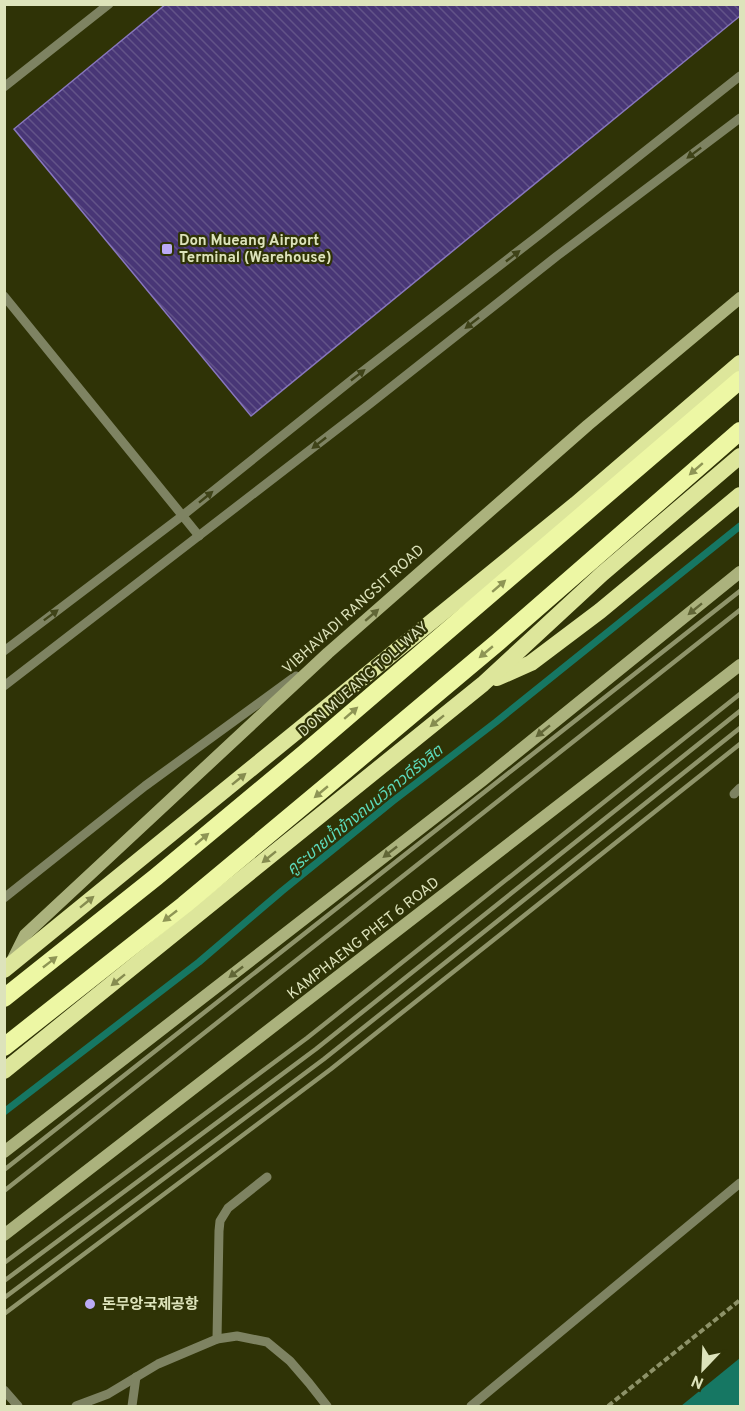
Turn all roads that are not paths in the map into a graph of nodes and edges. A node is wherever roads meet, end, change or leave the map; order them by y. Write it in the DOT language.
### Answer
graph roads {
  1 [pos="109,4"];
  2 [pos="741,76"];
  3 [pos="4,87"];
  4 [pos="741,118"];
  5 [pos="4,296"];
  6 [pos="741,298"];
  7 [pos="741,363"];
  8 [pos="741,380"];
  9 [pos="741,431"];
  10 [pos="741,456"];
  11 [pos="741,495"];
  12 [pos="183,516"];
  13 [pos="199,536"];
  14 [pos="741,572"];
  15 [pos="4,651"];
  16 [pos="328,653"];
  17 [pos="741,665"];
  18 [pos="483,684"];
  19 [pos="4,686"];
  20 [pos="4,898"];
  21 [pos="7,968"];
  22 [pos="4,998"];
  23 [pos="4,1047"];
  24 [pos="4,1071"];
  25 [pos="4,1152"];
  26 [pos="267,1177"];
  27 [pos="741,1183"];
  28 [pos="4,1235"];
  29 [pos="217,1339"];
  30 [pos="136,1377"];
  31 [pos="4,1390"];
  32 [pos="18,1407"];
  33 [pos="76,1407"];
  34 [pos="132,1407"];
  35 [pos="327,1407"];
  36 [pos="471,1407"];
  1 -- 3 [label="lane"];
  12 -- 2 [label="lane, one-way"];
  4 -- 13 [label="lane, one-way"];
  5 -- 12 [label="lane"];
  16 -- 6 [label="main road, VIBHAVADI RANGSIT ROAD, one-way"];
  21 -- 7 [label="highway, VIBHAVADI RANGSIT ROAD, one-way"];
  22 -- 8 [label="highway, DON MUEANG TOLLWAY, one-way"];
  9 -- 23 [label="highway, one-way"];
  10 -- 18 [label="highway"];
  11 -- 18 [label="highway"];
  12 -- 13 [label="lane"];
  15 -- 12 [label="lane, one-way"];
  13 -- 19 [label="lane"];
  14 -- 25 [label="main road, one-way"];
  16 -- 20 [label="lane"];
  16 -- 21 [label="main road, VIBHAVADI RANGSIT ROAD"];
  17 -- 28 [label="main road, KAMPHAENG PHET 6 ROAD"];
  18 -- 24 [label="highway, one-way"];
  26 -- 29 [label="lane"];
  27 -- 36 [label="lane"];
  29 -- 30 [label="lane"];
  29 -- 35 [label="lane"];
  30 -- 33 [label="lane"];
  30 -- 34 [label="lane"];
  31 -- 32 [label="lane"];
}
